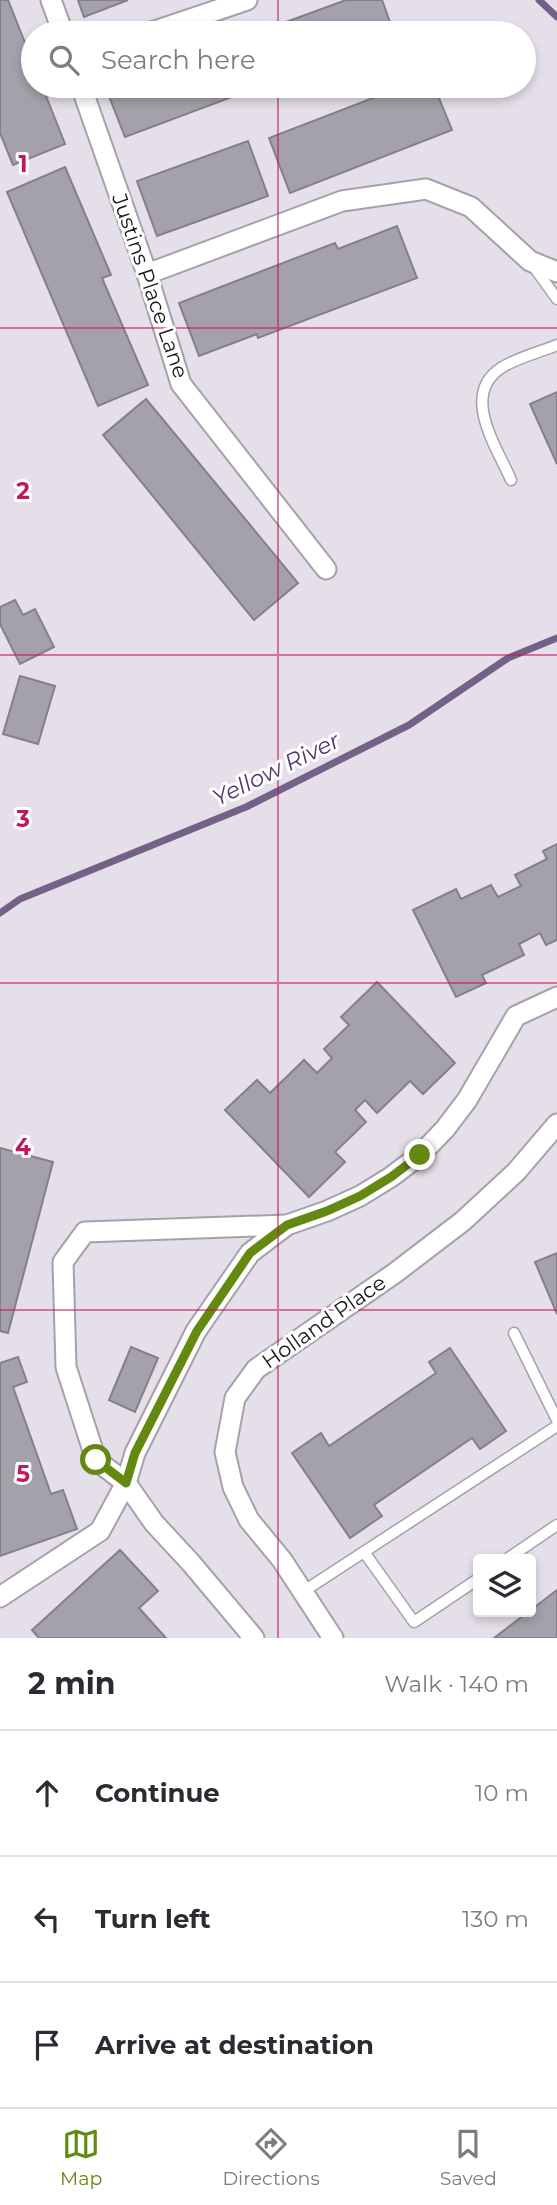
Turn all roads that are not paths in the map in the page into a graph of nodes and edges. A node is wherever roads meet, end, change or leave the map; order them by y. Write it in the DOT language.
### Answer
graph roads {
  1 [pos="51,0"];
  2 [pos="247,0"];
  3 [pos="59,21"];
  4 [pos="185,21"];
  5 [pos="85,98"];
  6 [pos="530,261"];
  7 [pos="557,272"];
  8 [pos="147,274"];
  9 [pos="557,299"];
  10 [pos="557,345"];
  11 [pos="511,480"];
  12 [pos="326,569"];
  13 [pos="557,997"];
  14 [pos="557,1124"];
  15 [pos="287,1225"];
  16 [pos="514,1333"];
  17 [pos="557,1420"];
  18 [pos="557,1426"];
  19 [pos="126,1483"];
  20 [pos="557,1525"];
  21 [pos="365,1552"];
  22 [pos="514,1554"];
  23 [pos="473,1581"];
  24 [pos="304,1591"];
  25 [pos="0,1597"];
  26 [pos="254,1638"];
  27 [pos="333,1638"];
  1 -- 3 [label="street"];
  2 -- 4 [label="street"];
  5 -- 8 [label="street, Justins Place Lane"];
  6 -- 7 [label="street"];
  6 -- 8 [label="street"];
  6 -- 9 [label="lane"];
  8 -- 12 [label="street, Justins Place Lane"];
  10 -- 11 [label="lane"];
  13 -- 15 [label="street"];
  14 -- 24 [label="street, Holland Place"];
  15 -- 19 [label="street"];
  15 -- 19 [label="street"];
  16 -- 17 [label="lane"];
  18 -- 21 [label="lane"];
  19 -- 25 [label="street"];
  19 -- 26 [label="street"];
  20 -- 22 [label="lane"];
  21 -- 23 [label="lane"];
  21 -- 24 [label="lane"];
  24 -- 27 [label="street, Holland Place"];
}
